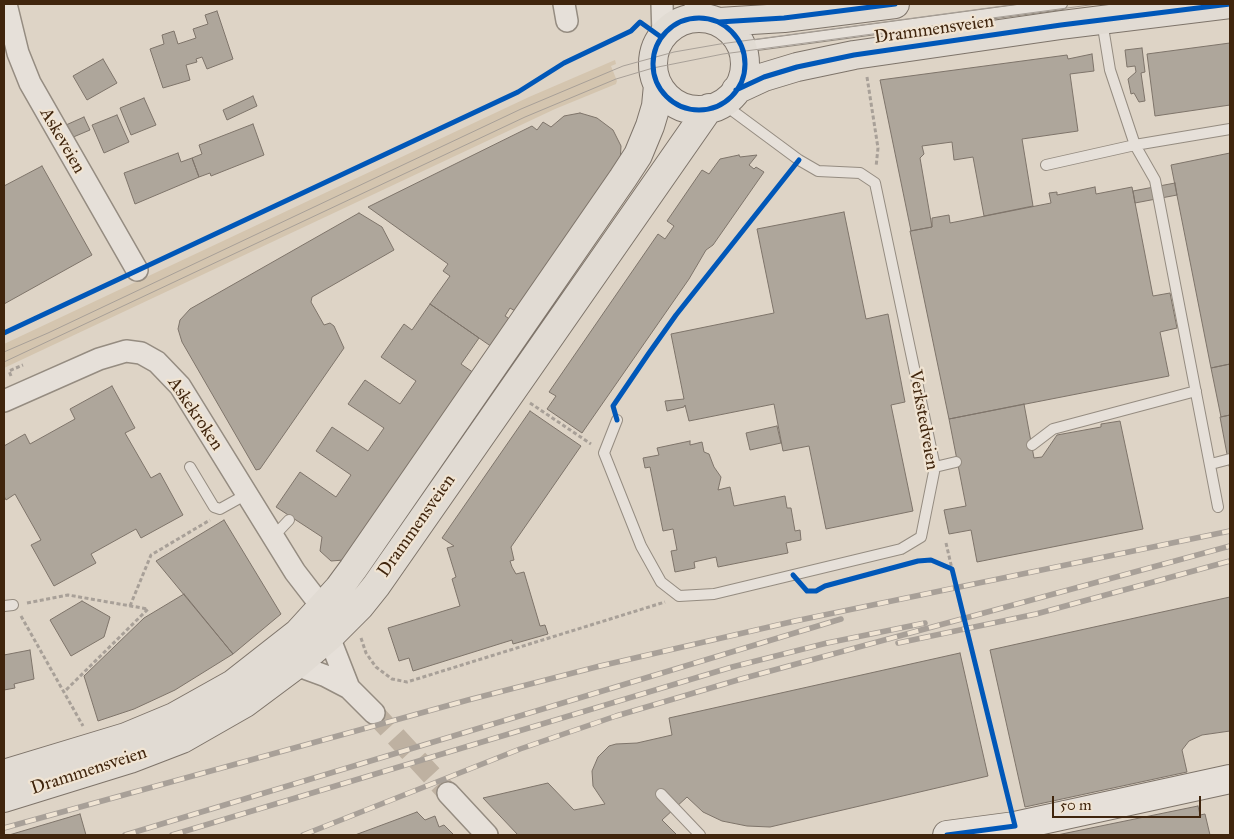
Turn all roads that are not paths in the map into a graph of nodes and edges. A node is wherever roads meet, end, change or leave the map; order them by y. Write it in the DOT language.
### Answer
graph roads {
  1 [pos="6,4"];
  2 [pos="662,4"];
  3 [pos="895,4"];
  4 [pos="1062,4"];
  5 [pos="1230,4"];
  6 [pos="707,15"];
  7 [pos="1102,20"];
  8 [pos="8,33"];
  9 [pos="663,35"];
  10 [pos="742,47"];
  11 [pos="658,85"];
  12 [pos="722,101"];
  13 [pos="1230,129"];
  14 [pos="1135,145"];
  15 [pos="1046,165"];
  16 [pos="137,270"];
  17 [pos="1196,391"];
  18 [pos="4,401"];
  19 [pos="617,420"];
  20 [pos="1032,445"];
  21 [pos="1230,459"];
  22 [pos="956,462"];
  23 [pos="1211,464"];
  24 [pos="190,467"];
  25 [pos="936,467"];
  26 [pos="246,494"];
  27 [pos="1218,507"];
  28 [pos="289,520"];
  29 [pos="274,537"];
  30 [pos="322,607"];
  31 [pos="329,637"];
  32 [pos="296,665"];
  33 [pos="349,688"];
  34 [pos="374,713"];
  35 [pos="4,774"];
  36 [pos="1230,779"];
  37 [pos="448,793"];
  38 [pos="661,794"];
  39 [pos="4,798"];
  40 [pos="1016,831"];
  41 [pos="487,835"];
  42 [pos="700,835"];
  43 [pos="947,835"];
  1 -- 8 [label="street, Askeveien"];
  2 -- 9 [label="street"];
  3 -- 6 [label="main road, Drammensveien"];
  4 -- 10 [label="lane"];
  5 -- 7 [label="main road, Drammensveien"];
  6 -- 9 [label="main road"];
  6 -- 10 [label="main road"];
  7 -- 12 [label="main road, Drammensveien"];
  7 -- 14 [label="lane"];
  8 -- 16 [label="street, Askeveien"];
  9 -- 11 [label="main road"];
  10 -- 12 [label="main road"];
  11 -- 12 [label="main road"];
  11 -- 30 [label="main road, Drammensveien"];
  12 -- 25 [label="lane, Verkstedveien"];
  12 -- 31 [label="main road, Drammensveien"];
  13 -- 14 [label="lane"];
  14 -- 15 [label="lane"];
  14 -- 17 [label="lane"];
  17 -- 20 [label="lane"];
  17 -- 23 [label="lane"];
  18 -- 26 [label="street, Askekroken"];
  19 -- 25 [label="lane, Verkstedveien"];
  21 -- 23 [label="lane"];
  22 -- 25 [label="lane"];
  23 -- 27 [label="lane"];
  24 -- 26 [label="lane"];
  26 -- 29 [label="street, Askekroken"];
  28 -- 29 [label="lane"];
  29 -- 30 [label="street, Askekroken"];
  30 -- 35 [label="main road, Drammensveien"];
  31 -- 32 [label="main road, Drammensveien"];
  31 -- 33 [label="street"];
  32 -- 33 [label="street"];
  32 -- 39 [label="main road, Drammensveien"];
  33 -- 34 [label="street"];
  36 -- 40 [label="street"];
  37 -- 41 [label="street"];
  38 -- 42 [label="lane"];
  40 -- 43 [label="street"];
}
